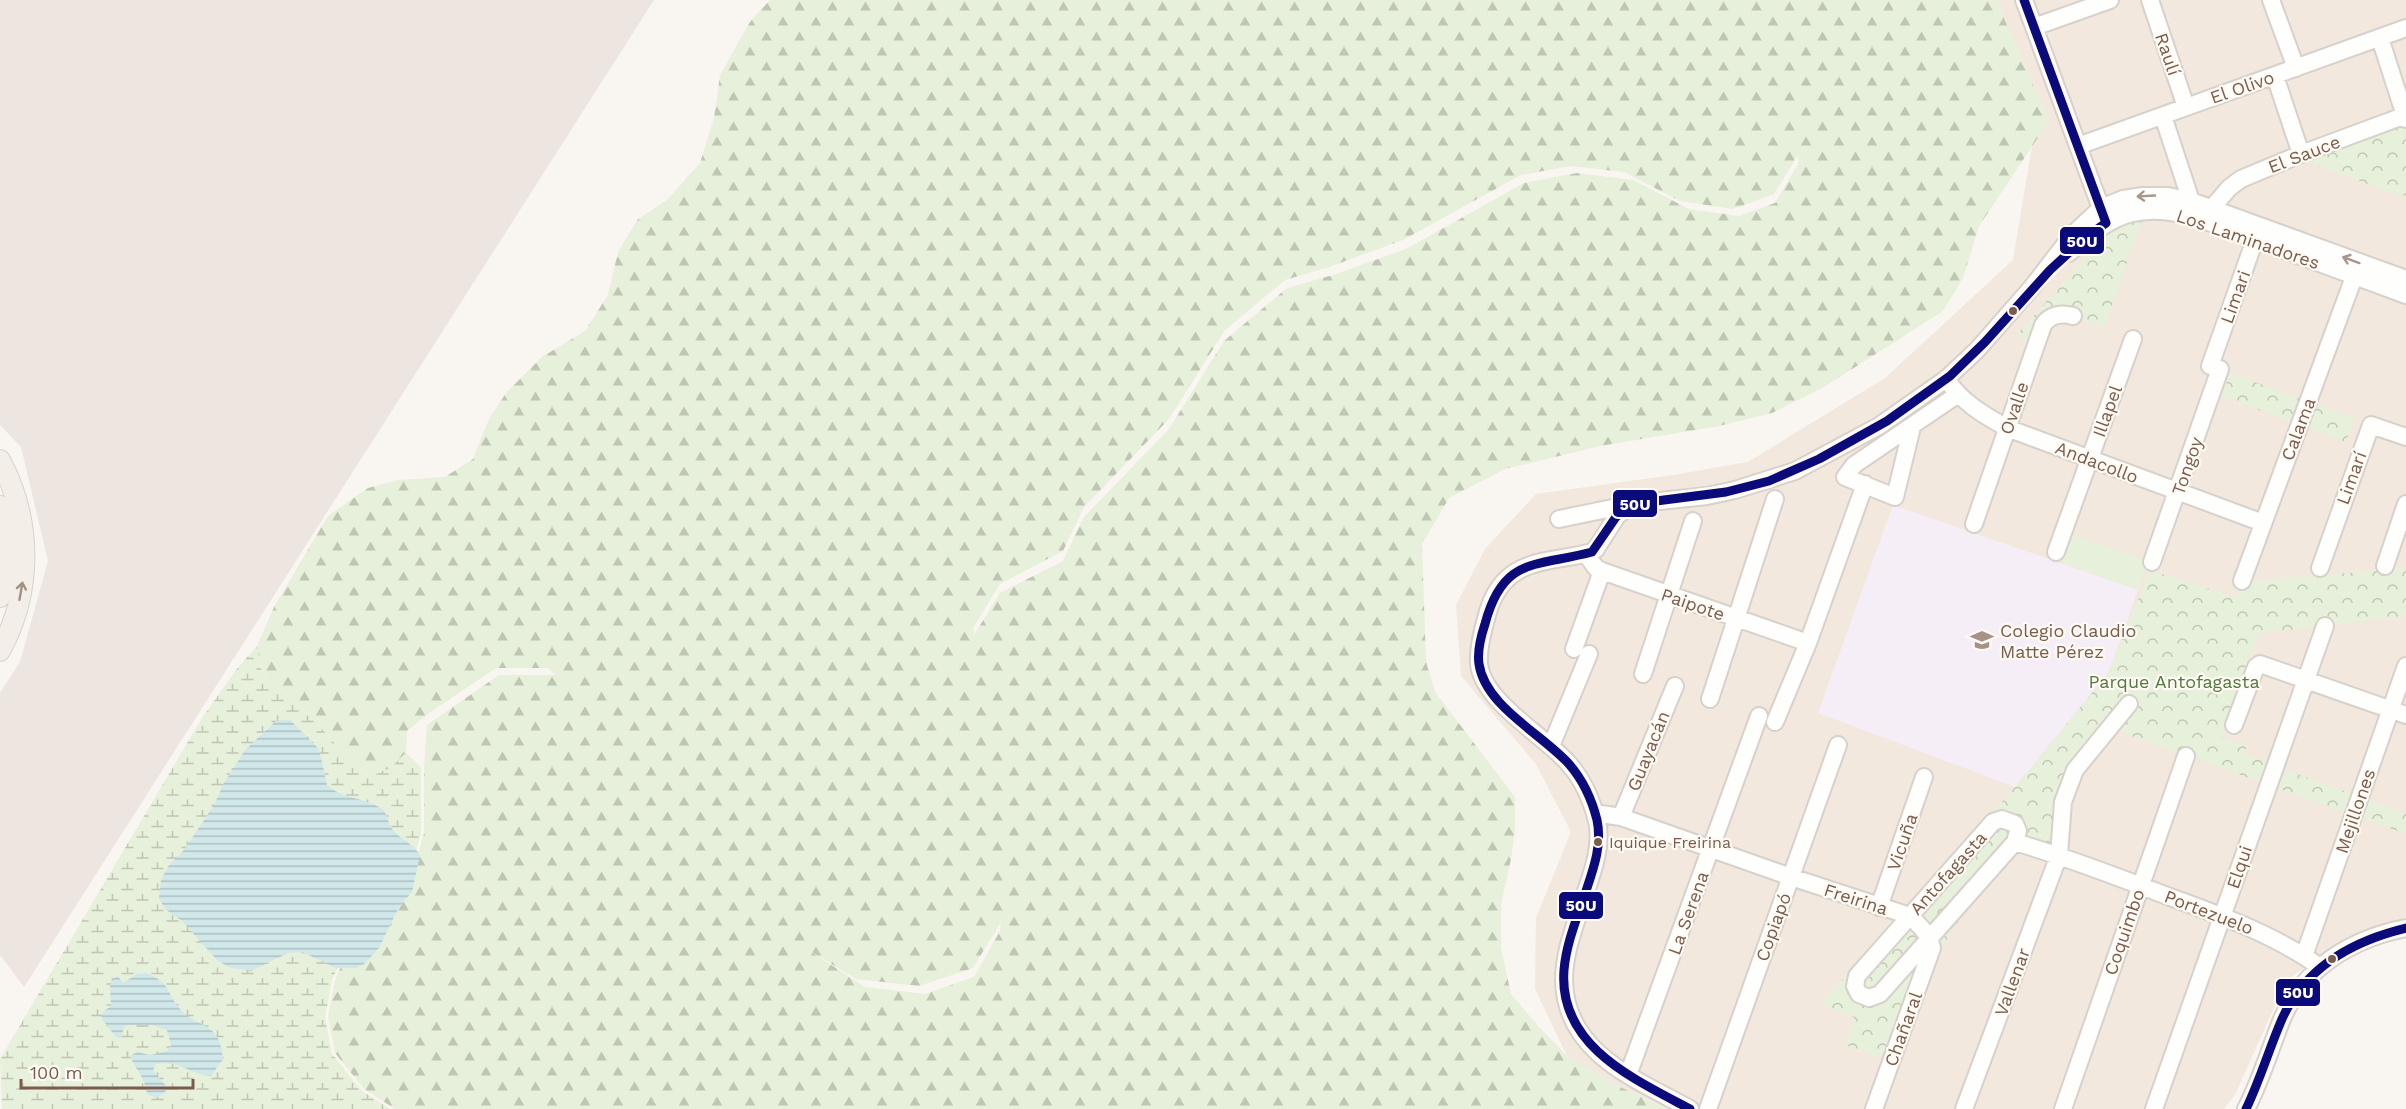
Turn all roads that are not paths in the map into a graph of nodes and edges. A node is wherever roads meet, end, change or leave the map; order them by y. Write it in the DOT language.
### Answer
graph roads {
  1 [pos="2024,0"];
  2 [pos="2110,0"];
  3 [pos="2150,0"];
  4 [pos="2271,0"];
  5 [pos="2034,27"];
  6 [pos="2406,28"];
  7 [pos="2380,38"];
  8 [pos="2296,68"];
  9 [pos="2275,76"];
  10 [pos="2186,107"];
  11 [pos="2163,116"];
  12 [pos="2406,117"];
  13 [pos="2078,146"];
  14 [pos="2301,154"];
  15 [pos="2191,201"];
  16 [pos="2212,208"];
  17 [pos="2104,216"];
  18 [pos="2257,234"];
  19 [pos="2354,277"];
  20 [pos="2406,279"];
  21 [pos="2406,295"];
  22 [pos="2073,316"];
  23 [pos="2133,339"];
  24 [pos="2215,368"];
  25 [pos="1946,379"];
  26 [pos="1957,395"];
  27 [pos="1912,427"];
  28 [pos="2007,428"];
  29 [pos="2406,437"];
  30 [pos="2090,458"];
  31 [pos="0,460"];
  32 [pos="1865,484"];
  33 [pos="2178,492"];
  34 [pos="1775,499"];
  35 [pos="1632,504"];
  36 [pos="2406,504"];
  37 [pos="0,506"];
  38 [pos="1560,519"];
  39 [pos="1693,521"];
  40 [pos="2263,523"];
  41 [pos="1974,524"];
  42 [pos="2056,552"];
  43 [pos="1586,554"];
  44 [pos="2152,562"];
  45 [pos="2385,566"];
  46 [pos="2320,568"];
  47 [pos="1602,571"];
  48 [pos="2242,581"];
  49 [pos="1667,594"];
  50 [pos="0,597"];
  51 [pos="1736,619"];
  52 [pos="2325,626"];
  53 [pos="1808,643"];
  54 [pos="0,651"];
  55 [pos="2406,666"];
  56 [pos="1643,674"];
  57 [pos="2305,680"];
  58 [pos="1675,686"];
  59 [pos="1710,699"];
  60 [pos="2129,704"];
  61 [pos="2398,712"];
  62 [pos="1759,716"];
  63 [pos="1775,722"];
  64 [pos="2234,724"];
  65 [pos="1838,745"];
  66 [pos="1551,746"];
  67 [pos="2186,756"];
  68 [pos="1924,777"];
  69 [pos="1595,813"];
  70 [pos="1621,817"];
  71 [pos="2015,842"];
  72 [pos="1711,848"];
  73 [pos="2059,855"];
  74 [pos="1791,877"];
  75 [pos="2140,885"];
  76 [pos="1879,907"];
  77 [pos="1910,916"];
  78 [pos="2222,916"];
  79 [pos="2406,928"];
  80 [pos="1931,943"];
  81 [pos="2304,956"];
  82 [pos="2320,967"];
  83 [pos="1628,1075"];
  84 [pos="1690,1109"];
  85 [pos="1708,1109"];
  86 [pos="1874,1109"];
  87 [pos="1964,1109"];
  88 [pos="2062,1109"];
  89 [pos="2154,1109"];
  90 [pos="2246,1109"];
  1 -- 5 [label="street"];
  2 -- 5 [label="street"];
  3 -- 10 [label="street, Raulí"];
  4 -- 8 [label="street"];
  5 -- 13 [label="street"];
  6 -- 7 [label="street, El Olivo"];
  7 -- 8 [label="street, El Olivo"];
  7 -- 12 [label="street"];
  8 -- 9 [label="street, El Olivo"];
  9 -- 10 [label="street, El Olivo"];
  9 -- 14 [label="street"];
  10 -- 11 [label="street, El Olivo"];
  11 -- 13 [label="street, El Olivo"];
  11 -- 15 [label="street"];
  12 -- 14 [label="street, El Sauce"];
  13 -- 17 [label="street"];
  14 -- 16 [label="street, El Sauce"];
  15 -- 16 [label="street, Los Laminadores"];
  15 -- 17 [label="street, Los Laminadores, one-way"];
  16 -- 18 [label="street, Los Laminadores"];
  17 -- 18 [label="street, Los Laminadores"];
  17 -- 25 [label="street, Los Laminadores"];
  18 -- 19 [label="street, Los Laminadores"];
  20 -- 18 [label="street, Los Laminadores, one-way"];
  18 -- 24 [label="street, Limari"];
  19 -- 21 [label="street, Los Laminadores"];
  19 -- 40 [label="street, Calama"];
  22 -- 28 [label="street, Ovalle"];
  23 -- 30 [label="street, Illapel"];
  24 -- 33 [label="street, Tongoy"];
  25 -- 26 [label="street, Andacollo"];
  25 -- 35 [label="street, Los Laminadores"];
  26 -- 27 [label="street"];
  26 -- 28 [label="street, Andacollo"];
  27 -- 32 [label="street"];
  27 -- 32 [label="street"];
  28 -- 30 [label="street, Andacollo"];
  28 -- 41 [label="street, Ovalle"];
  29 -- 46 [label="street, Limarí"];
  30 -- 33 [label="street, Andacollo"];
  30 -- 42 [label="street, Illapel"];
  54 -- 31 [label="main road, one-way"];
  32 -- 53 [label="street"];
  33 -- 40 [label="street, Andacollo"];
  33 -- 44 [label="street, Tongoy"];
  34 -- 51 [label="street"];
  35 -- 38 [label="street, Los Laminadores"];
  35 -- 43 [label="street"];
  36 -- 45 [label="street"];
  37 -- 50 [label="main road"];
  39 -- 49 [label="street"];
  40 -- 48 [label="street, Calama"];
  43 -- 47 [label="street, Paipote"];
  43 -- 66 [label="street"];
  47 -- 49 [label="street, Paipote"];
  47 -- 66 [label="street"];
  49 -- 51 [label="street, Paipote"];
  49 -- 56 [label="street"];
  51 -- 53 [label="street, Paipote"];
  51 -- 59 [label="street"];
  52 -- 57 [label="street, Elqui"];
  53 -- 63 [label="street"];
  55 -- 61 [label="street, Mejillones"];
  57 -- 61 [label="street"];
  57 -- 64 [label="street"];
  57 -- 78 [label="street, Elqui"];
  58 -- 70 [label="street, Guayacán"];
  60 -- 73 [label="street"];
  61 -- 81 [label="street, Mejillones"];
  62 -- 72 [label="street, La Serena"];
  65 -- 74 [label="street, Copiapó"];
  66 -- 69 [label="street"];
  67 -- 75 [label="street, Coquimbo"];
  68 -- 76 [label="street, Vicuña"];
  69 -- 70 [label="street, Freirina"];
  69 -- 83 [label="street"];
  70 -- 72 [label="street, Freirina"];
  71 -- 73 [label="street, Portezuelo"];
  71 -- 77 [label="street, Antofagasta"];
  71 -- 80 [label="street, Antofagasta"];
  72 -- 74 [label="street, Freirina"];
  72 -- 83 [label="street, La Serena"];
  73 -- 75 [label="street, Portezuelo"];
  73 -- 87 [label="street, Vallenar"];
  74 -- 76 [label="street, Freirina"];
  74 -- 85 [label="street, Copiapó"];
  75 -- 78 [label="street, Portezuelo"];
  75 -- 88 [label="street, Coquimbo"];
  76 -- 77 [label="street, Freirina"];
  77 -- 80 [label="street, Freirina"];
  77 -- 80 [label="street, Antofagasta"];
  78 -- 81 [label="street, Portezuelo"];
  78 -- 89 [label="street, Elqui"];
  79 -- 82 [label="street"];
  80 -- 86 [label="street, Chañaral"];
  81 -- 82 [label="street, Portezuelo"];
  82 -- 90 [label="street"];
  83 -- 84 [label="street"];
}
